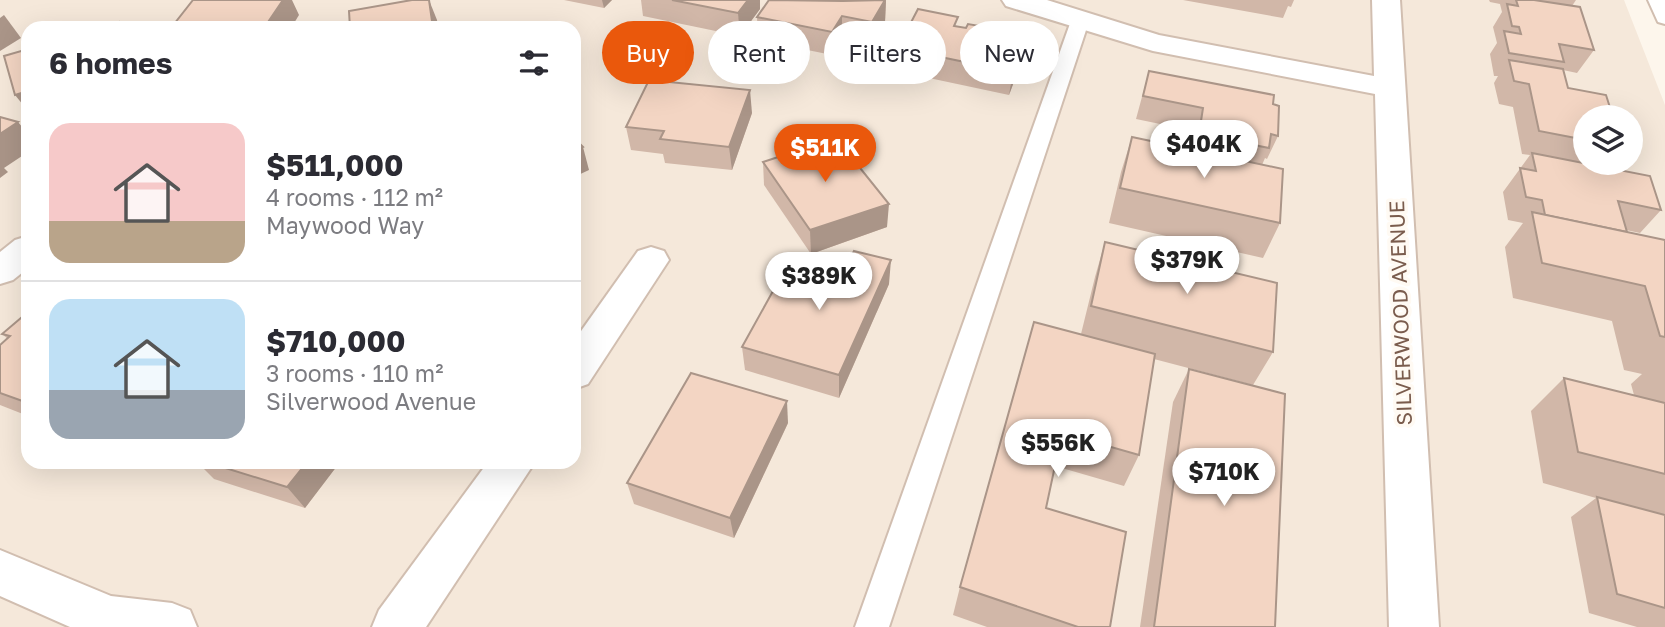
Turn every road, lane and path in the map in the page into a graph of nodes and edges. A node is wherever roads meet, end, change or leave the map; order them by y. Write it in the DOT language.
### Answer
graph roads {
  1 [pos="1016,0"];
  2 [pos="1386,0"];
  3 [pos="1657,0"];
  4 [pos="1081,18"];
  5 [pos="1665,18"];
  6 [pos="1391,88"];
  7 [pos="21,254"];
  8 [pos="651,260"];
  9 [pos="0,271"];
  10 [pos="581,363"];
  11 [pos="508,469"];
  12 [pos="0,573"];
  13 [pos="172,627"];
  14 [pos="397,627"];
  15 [pos="872,627"];
  16 [pos="1414,627"];
  1 -- 4 [label="street"];
  2 -- 6 [label="street, SILVERWOOD AVENUE"];
  3 -- 5 [label="lane"];
  4 -- 6 [label="street"];
  4 -- 15 [label="lane"];
  6 -- 16 [label="street, SILVERWOOD AVENUE"];
  7 -- 9 [label="street"];
  8 -- 10 [label="street"];
  11 -- 14 [label="street"];
  12 -- 13 [label="street"];
}
